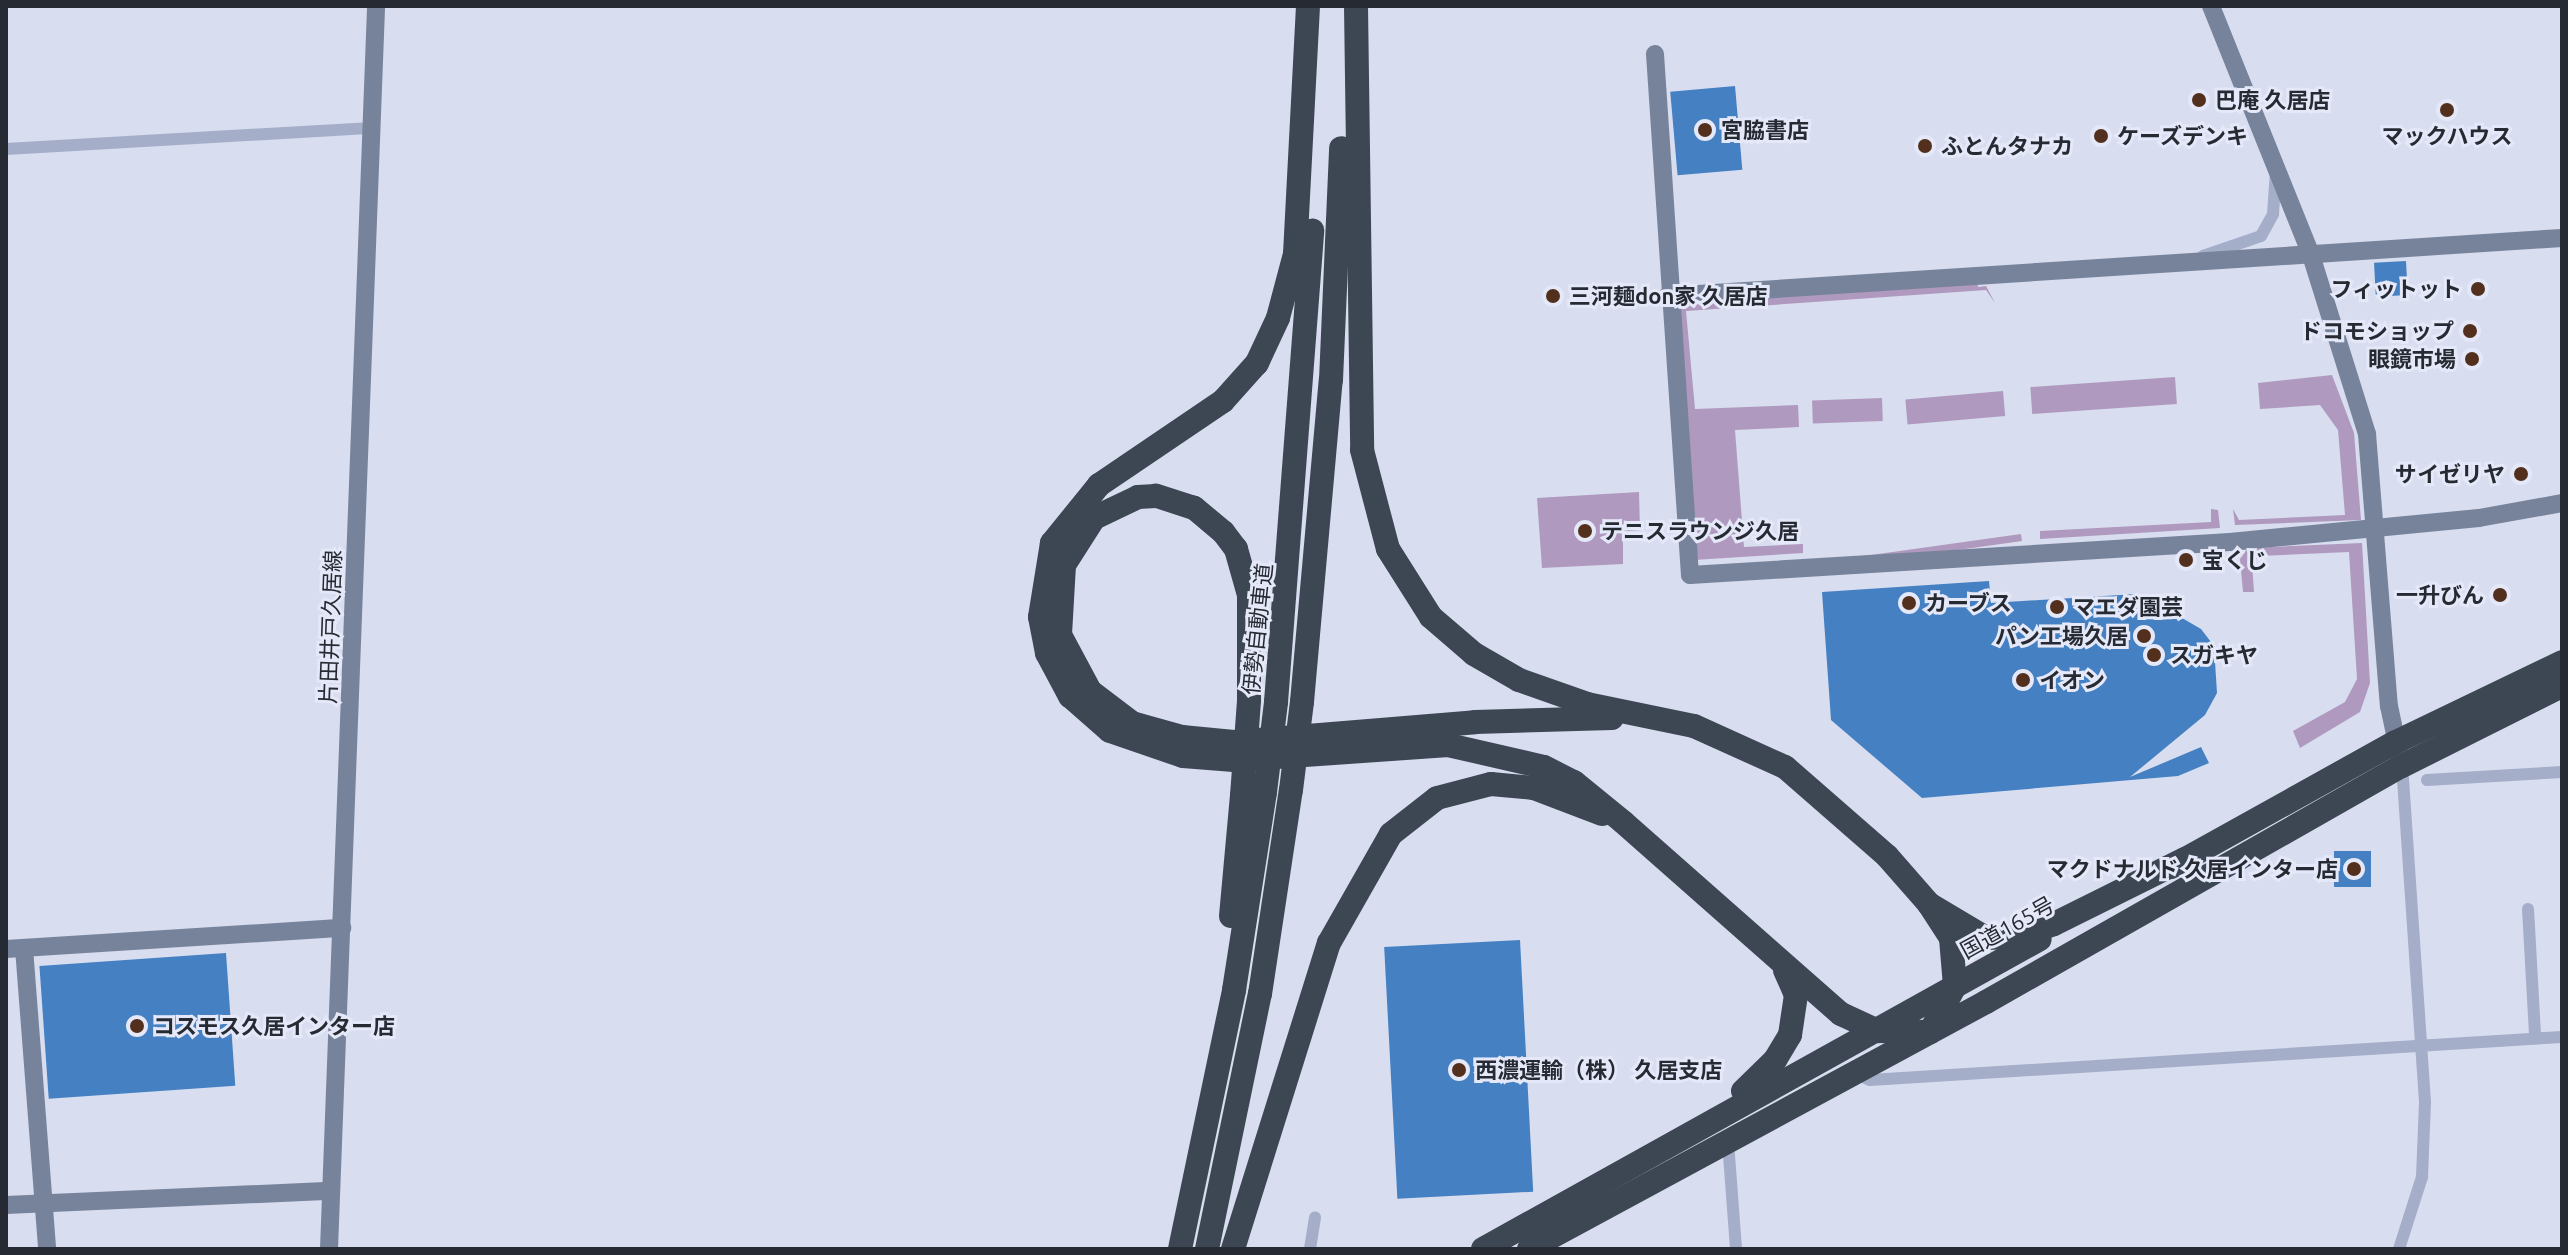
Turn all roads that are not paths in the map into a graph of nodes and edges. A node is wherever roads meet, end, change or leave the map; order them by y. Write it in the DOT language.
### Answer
graph roads {
  1 [pos="376,6"];
  2 [pos="1308,6"];
  3 [pos="1320,6"];
  4 [pos="1345,6"];
  5 [pos="1356,6"];
  6 [pos="2211,6"];
  7 [pos="1655,54"];
  8 [pos="372,128"];
  9 [pos="6,149"];
  10 [pos="2276,168"];
  11 [pos="2562,238"];
  12 [pos="2310,252"];
  13 [pos="2189,260"];
  14 [pos="1667,296"];
  15 [pos="2562,503"];
  16 [pos="2378,528"];
  17 [pos="2562,662"];
  18 [pos="2562,686"];
  19 [pos="1646,718"];
  20 [pos="2399,754"];
  21 [pos="2562,772"];
  22 [pos="2427,780"];
  23 [pos="1254,794"];
  24 [pos="1623,822"];
  25 [pos="2185,859"];
  26 [pos="1929,904"];
  27 [pos="2528,909"];
  28 [pos="342,928"];
  29 [pos="15,948"];
  30 [pos="1785,970"];
  31 [pos="1955,986"];
  32 [pos="1878,1031"];
  33 [pos="1930,1032"];
  34 [pos="2535,1036"];
  35 [pos="2562,1037"];
  36 [pos="2421,1044"];
  37 [pos="1850,1072"];
  38 [pos="1699,1128"];
  39 [pos="1728,1138"];
  40 [pos="331,1191"];
  41 [pos="44,1203"];
  42 [pos="6,1205"];
  43 [pos="1315,1217"];
  44 [pos="1312,1247"];
  45 [pos="47,1249"];
  46 [pos="329,1249"];
  47 [pos="1180,1249"];
  48 [pos="1207,1249"];
  49 [pos="1233,1249"];
  50 [pos="1483,1249"];
  51 [pos="1529,1249"];
  52 [pos="1736,1249"];
  53 [pos="2399,1249"];
  1 -- 8 [label="street, 片田井戸久居線"];
  2 -- 24 [label="highway"];
  3 -- 23 [label="highway, 伊勢自動車道, bridge"];
  4 -- 48 [label="highway, bridge"];
  5 -- 19 [label="highway"];
  6 -- 10 [label="street"];
  7 -- 14 [label="street"];
  8 -- 9 [label="street"];
  8 -- 28 [label="street, 片田井戸久居線"];
  10 -- 12 [label="street"];
  10 -- 13 [label="street"];
  11 -- 12 [label="street"];
  12 -- 13 [label="street"];
  12 -- 16 [label="street"];
  13 -- 14 [label="street"];
  14 -- 16 [label="street"];
  15 -- 16 [label="street"];
  16 -- 20 [label="street"];
  17 -- 20 [label="highway, 国道165号"];
  18 -- 20 [label="highway, 国道165号"];
  19 -- 23 [label="highway, bridge"];
  19 -- 26 [label="highway"];
  20 -- 25 [label="highway, 国道165号"];
  20 -- 33 [label="highway, 国道165号"];
  20 -- 36 [label="street"];
  21 -- 22 [label="street"];
  23 -- 47 [label="highway, 伊勢自動車道"];
  24 -- 30 [label="highway"];
  24 -- 49 [label="highway"];
  25 -- 26 [label="highway"];
  25 -- 31 [label="highway, 国道165号"];
  26 -- 31 [label="highway"];
  27 -- 34 [label="street"];
  28 -- 29 [label="street"];
  28 -- 40 [label="street, 片田井戸久居線"];
  29 -- 41 [label="street"];
  30 -- 32 [label="highway"];
  30 -- 38 [label="highway"];
  31 -- 32 [label="highway, 国道165号"];
  31 -- 33 [label="highway"];
  32 -- 33 [label="highway"];
  32 -- 38 [label="highway, 国道165号"];
  33 -- 37 [label="highway, 国道165号"];
  34 -- 35 [label="street"];
  34 -- 36 [label="street"];
  36 -- 37 [label="street"];
  36 -- 53 [label="street"];
  37 -- 39 [label="highway, 国道165号"];
  38 -- 50 [label="highway, 国道165号"];
  39 -- 51 [label="highway, 国道165号"];
  39 -- 52 [label="street"];
  40 -- 41 [label="street"];
  40 -- 46 [label="street, 片田井戸久居線"];
  41 -- 42 [label="street"];
  41 -- 45 [label="street"];
  43 -- 44 [label="street"];
}
